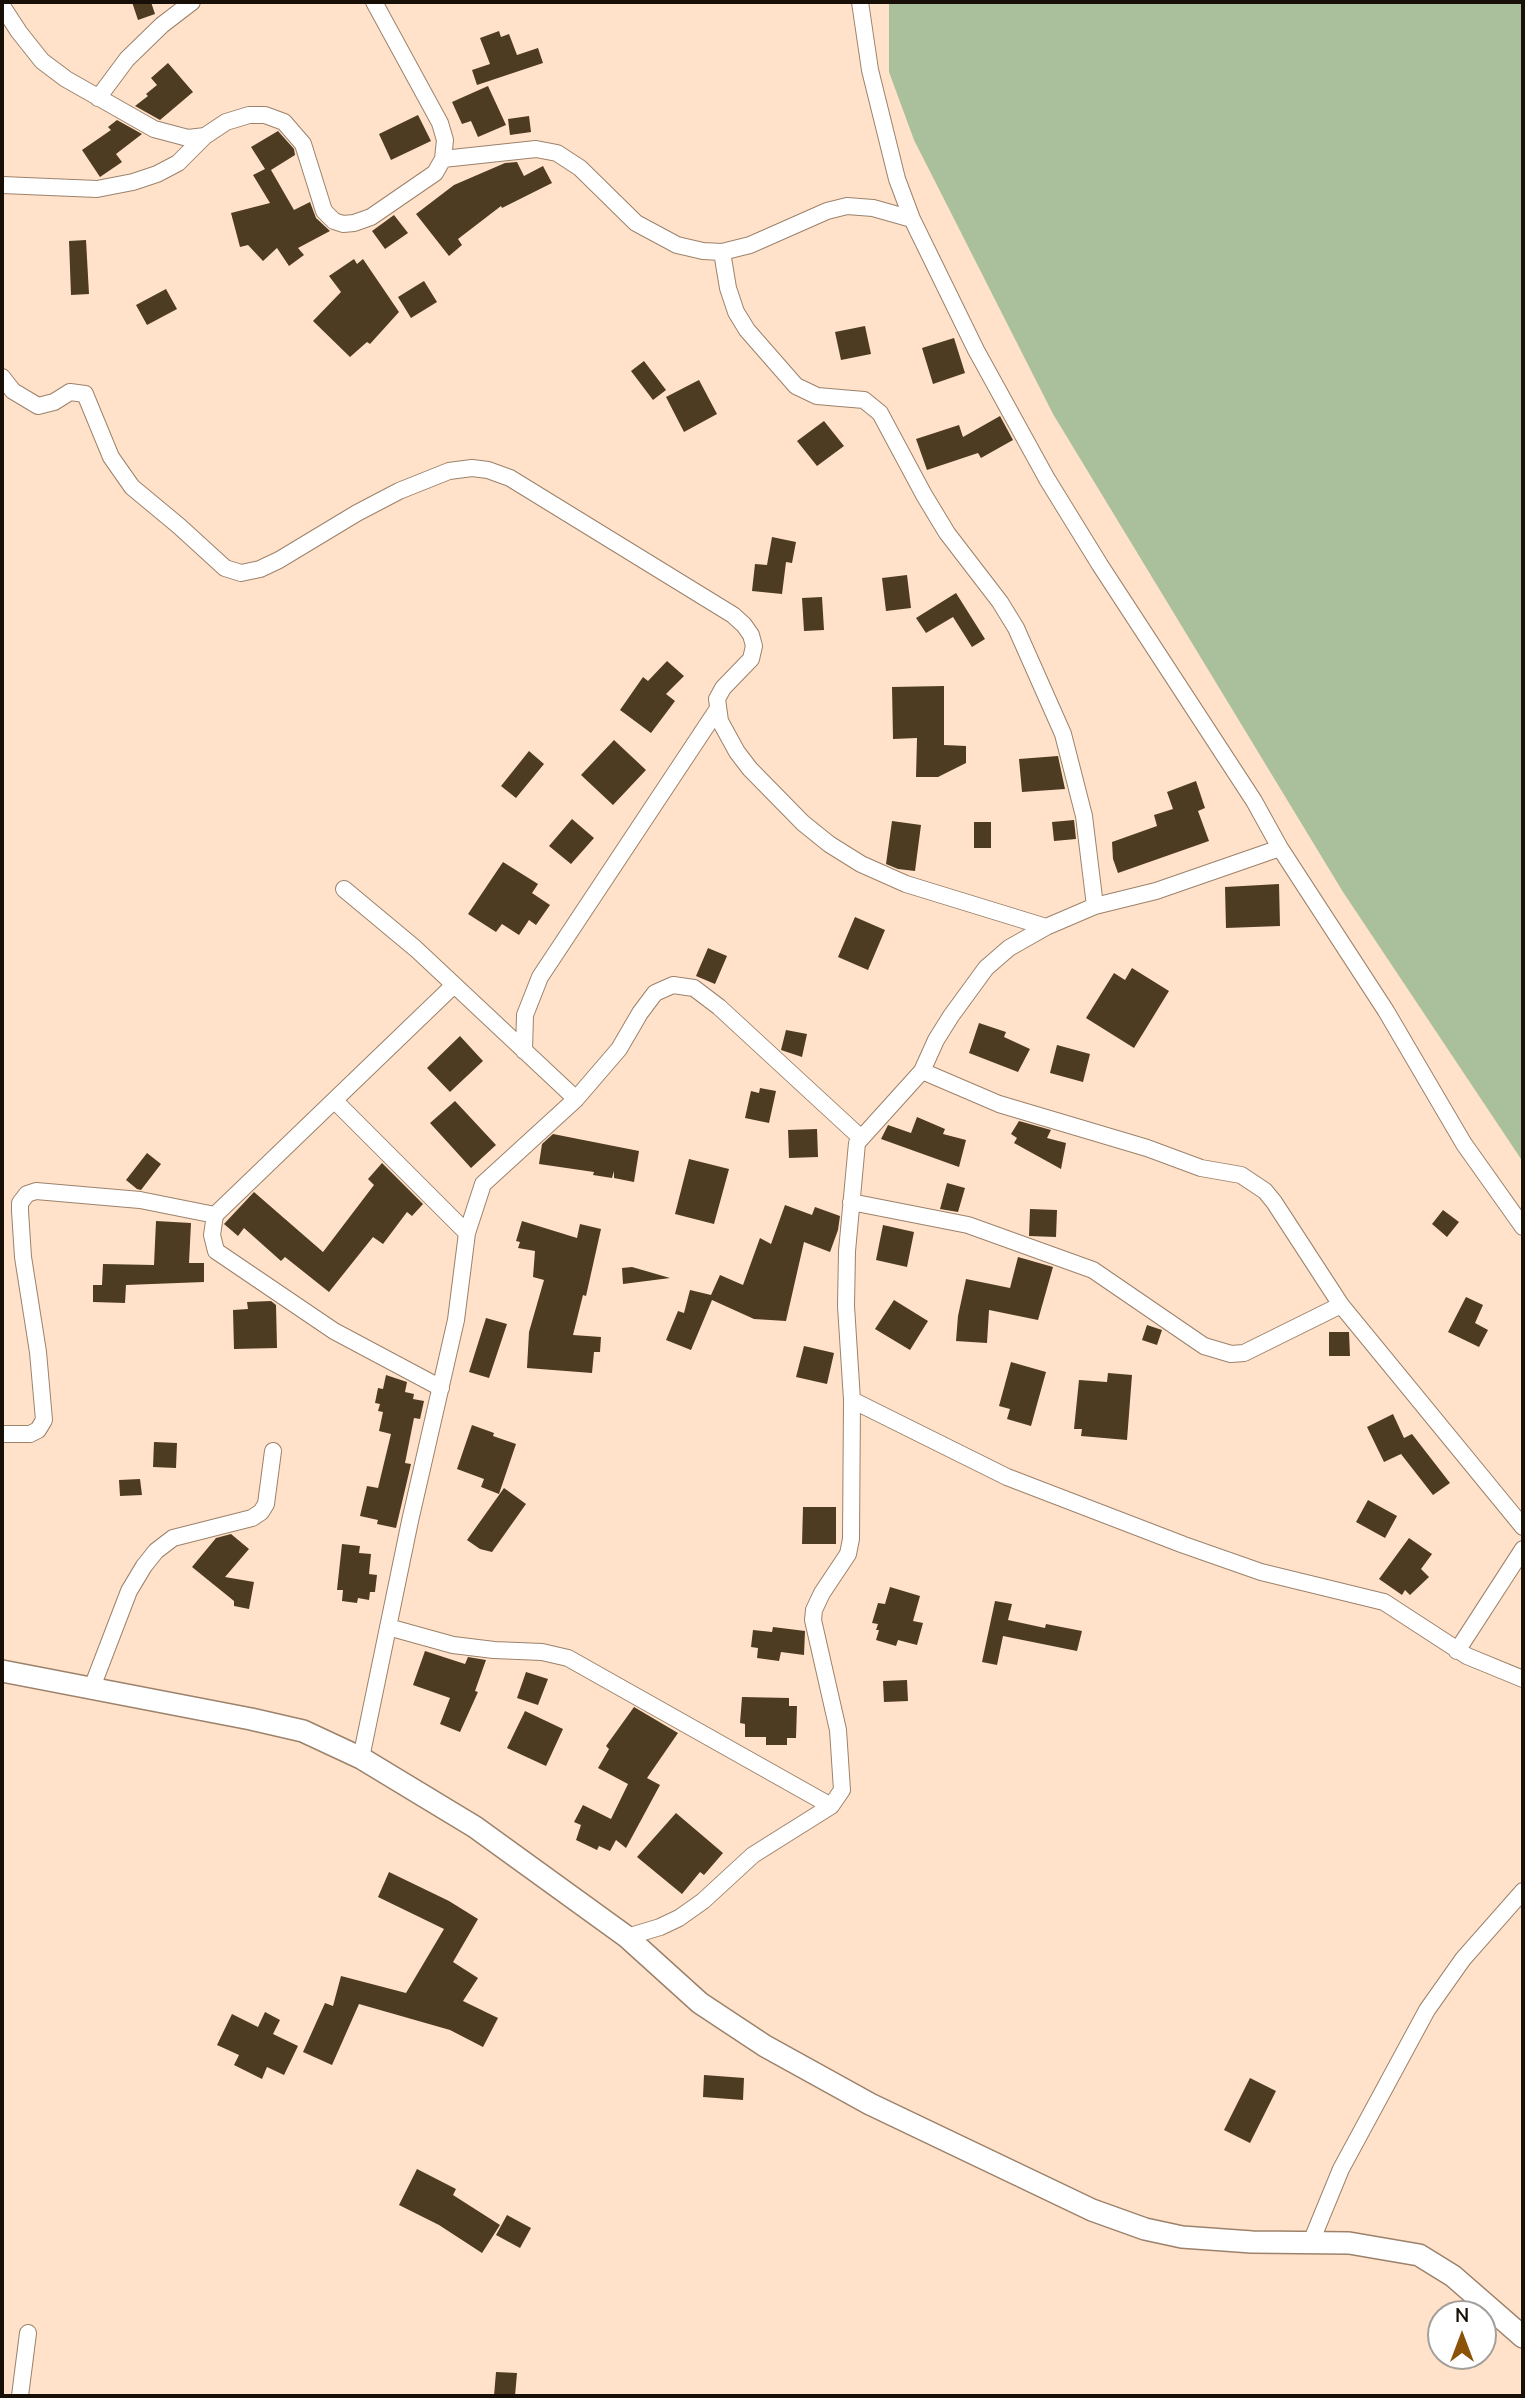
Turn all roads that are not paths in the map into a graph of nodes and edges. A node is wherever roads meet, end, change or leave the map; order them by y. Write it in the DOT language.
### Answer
graph roads {
  1 [pos="192,2"];
  2 [pos="374,2"];
  3 [pos="860,2"];
  4 [pos="2,6"];
  5 [pos="98,97"];
  6 [pos="205,136"];
  7 [pos="443,159"];
  8 [pos="2,185"];
  9 [pos="912,219"];
  10 [pos="722,252"];
  11 [pos="2,377"];
  12 [pos="717,710"];
  13 [pos="1280,848"];
  14 [pos="344,889"];
  15 [pos="1095,906"];
  16 [pos="1046,927"];
  17 [pos="454,985"];
  18 [pos="524,1051"];
  19 [pos="922,1071"];
  20 [pos="576,1099"];
  21 [pos="335,1101"];
  22 [pos="860,1137"];
  23 [pos="851,1202"];
  24 [pos="215,1215"];
  25 [pos="1523,1227"];
  26 [pos="467,1233"];
  27 [pos="1340,1305"];
  28 [pos="441,1388"];
  29 [pos="852,1400"];
  30 [pos="2,1434"];
  31 [pos="273,1451"];
  32 [pos="1523,1527"];
  33 [pos="1523,1549"];
  34 [pos="388,1628"];
  35 [pos="1457,1650"];
  36 [pos="2,1671"];
  37 [pos="1523,1679"];
  38 [pos="91,1690"];
  39 [pos="361,1758"];
  40 [pos="831,1806"];
  41 [pos="1523,1891"];
  42 [pos="627,1937"];
  43 [pos="1311,2242"];
  44 [pos="28,2333"];
  45 [pos="1523,2337"];
  46 [pos="20,2396"];
  1 -- 5 [label="street"];
  2 -- 7 [label="street"];
  3 -- 9 [label="street"];
  4 -- 5 [label="street"];
  5 -- 6 [label="street"];
  6 -- 7 [label="street"];
  6 -- 8 [label="street"];
  7 -- 10 [label="street"];
  9 -- 10 [label="street"];
  9 -- 13 [label="street"];
  10 -- 15 [label="street"];
  11 -- 12 [label="street"];
  12 -- 16 [label="street"];
  12 -- 18 [label="street"];
  13 -- 15 [label="street"];
  13 -- 25 [label="street"];
  14 -- 17 [label="street"];
  15 -- 16 [label="street"];
  16 -- 19 [label="street"];
  17 -- 18 [label="street"];
  17 -- 21 [label="street"];
  18 -- 20 [label="street"];
  19 -- 22 [label="street"];
  19 -- 27 [label="street"];
  20 -- 22 [label="street"];
  20 -- 26 [label="street"];
  21 -- 24 [label="street"];
  21 -- 26 [label="street"];
  22 -- 23 [label="street"];
  23 -- 27 [label="street"];
  23 -- 29 [label="street"];
  24 -- 28 [label="street"];
  24 -- 30 [label="street"];
  26 -- 28 [label="street"];
  27 -- 32 [label="street"];
  28 -- 34 [label="street"];
  29 -- 35 [label="street"];
  29 -- 40 [label="street"];
  31 -- 38 [label="street"];
  33 -- 35 [label="street"];
  34 -- 39 [label="street"];
  34 -- 40 [label="street"];
  35 -- 37 [label="street"];
  36 -- 38 [label="street"];
  38 -- 39 [label="street"];
  39 -- 42 [label="street"];
  40 -- 42 [label="street"];
  41 -- 43 [label="street"];
  42 -- 43 [label="street"];
  43 -- 45 [label="street"];
  44 -- 46 [label="street"];
}
